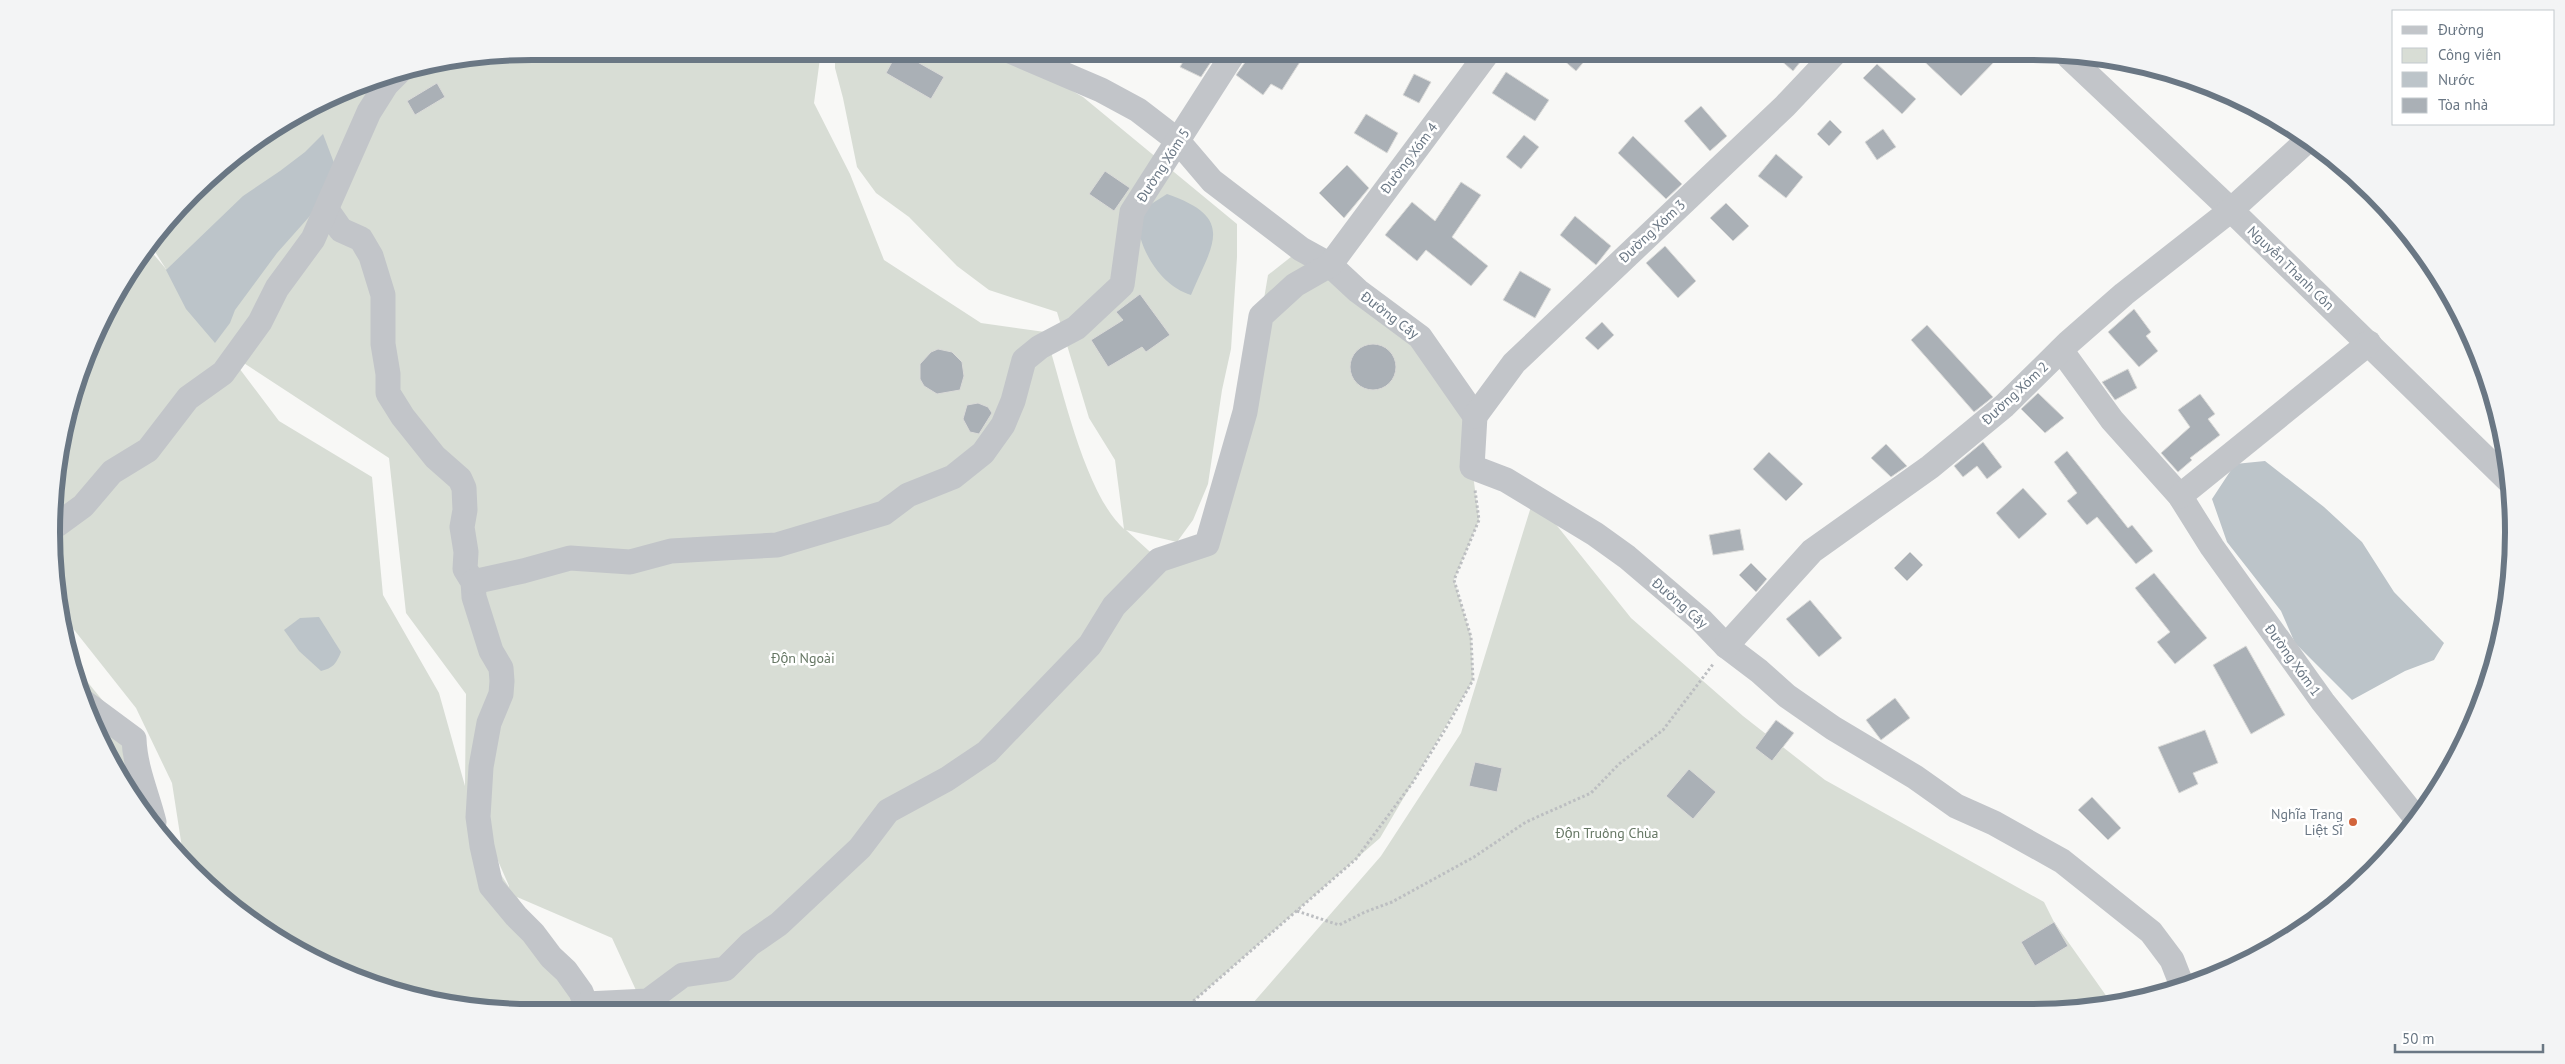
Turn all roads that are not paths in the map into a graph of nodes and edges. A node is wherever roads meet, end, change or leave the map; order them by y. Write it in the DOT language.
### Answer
graph roads {
  1 [pos="1034,60"];
  2 [pos="1229,60"];
  3 [pos="1482,60"];
  4 [pos="1828,60"];
  5 [pos="2074,62"];
  6 [pos="389,82"];
  7 [pos="374,87"];
  8 [pos="369,89"];
  9 [pos="369,112"];
  10 [pos="1177,140"];
  11 [pos="2302,145"];
  12 [pos="327,210"];
  13 [pos="2231,210"];
  14 [pos="1330,265"];
  15 [pos="2368,343"];
  16 [pos="2061,350"];
  17 [pos="1475,416"];
  18 [pos="2501,474"];
  19 [pos="2180,496"];
  20 [pos="60,523"];
  21 [pos="473,582"];
  22 [pos="1726,646"];
  23 [pos="95,710"];
  24 [pos="151,809"];
  25 [pos="2412,813"];
  26 [pos="2180,980"];
  27 [pos="586,1004"];
  28 [pos="622,1004"];
  1 -- 10 [label="street, Đường Cấy"];
  2 -- 10 [label="street, Đường Xóm 5"];
  3 -- 14 [label="street, Đường Xóm 4"];
  4 -- 17 [label="street, Đường Xóm 3"];
  5 -- 13 [label="street, Nguyễn Thanh Côn"];
  6 -- 9 [label="street"];
  7 -- 9 [label="street"];
  8 -- 9 [label="street"];
  9 -- 12 [label="street"];
  10 -- 14 [label="street, Đường Cấy"];
  10 -- 21 [label="street, Đường Xóm 5"];
  11 -- 13 [label="street, Đường Xóm 2"];
  12 -- 20 [label="street"];
  12 -- 21 [label="street"];
  13 -- 15 [label="street, Nguyễn Thanh Côn"];
  13 -- 16 [label="street, Đường Xóm 2"];
  14 -- 17 [label="street, Đường Cấy"];
  14 -- 28 [label="street"];
  15 -- 18 [label="street, Nguyễn Thanh Côn"];
  15 -- 19 [label="street"];
  16 -- 19 [label="street, Đường Xóm 1"];
  16 -- 22 [label="street, Đường Xóm 2"];
  17 -- 22 [label="street, Đường Cấy"];
  19 -- 25 [label="street, Đường Xóm 1"];
  21 -- 27 [label="street"];
  22 -- 26 [label="street, Đường Cấy"];
  23 -- 24 [label="street"];
}
